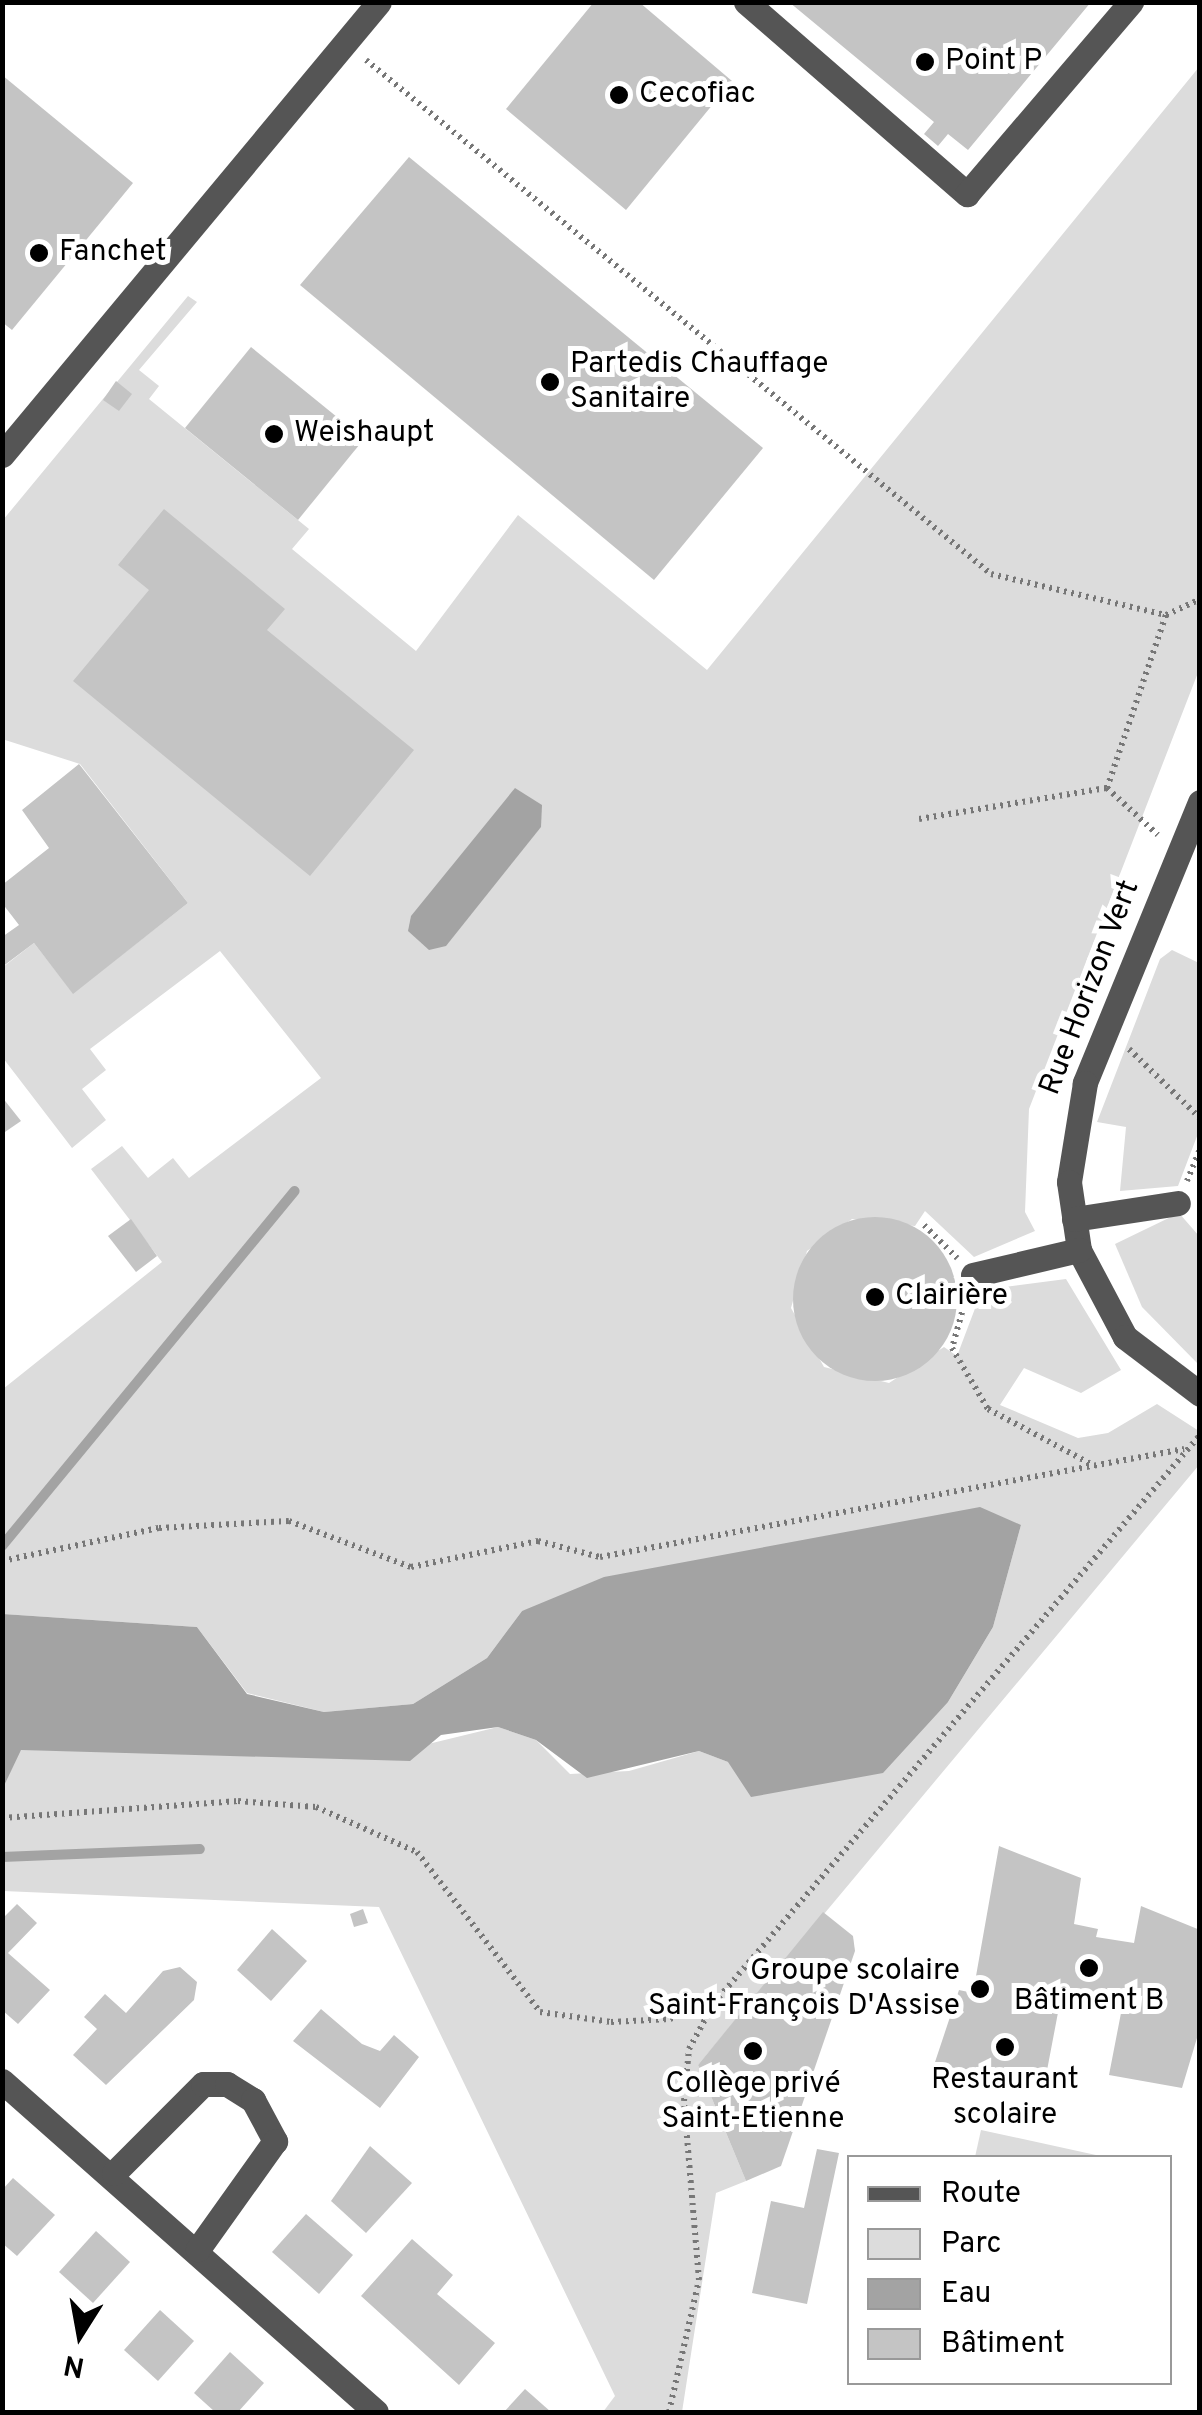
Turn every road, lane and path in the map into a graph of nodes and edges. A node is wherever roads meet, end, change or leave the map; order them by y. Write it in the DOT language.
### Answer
graph roads {
  1 [pos="379,2"];
  2 [pos="746,2"];
  3 [pos="1130,2"];
  4 [pos="346,43"];
  5 [pos="2,455"];
  6 [pos="1200,600"];
  7 [pos="1166,615"];
  8 [pos="1107,788"];
  9 [pos="1200,802"];
  10 [pos="920,819"];
  11 [pos="1180,855"];
  12 [pos="1106,1028"];
  13 [pos="1200,1118"];
  14 [pos="1178,1203"];
  15 [pos="1074,1218"];
  16 [pos="924,1224"];
  17 [pos="1079,1250"];
  18 [pos="973,1275"];
  19 [pos="1200,1394"];
  20 [pos="1200,1435"];
  21 [pos="1184,1450"];
  22 [pos="1094,1466"];
  23 [pos="2,1562"];
  24 [pos="2,1818"];
  25 [pos="714,2003"];
  26 [pos="2,2081"];
  27 [pos="114,2173"];
  28 [pos="198,2249"];
  29 [pos="376,2412"];
  30 [pos="669,2412"];
  1 -- 4 [label="street"];
  2 -- 3 [label="street"];
  4 -- 5 [label="street"];
  4 -- 7 [label="path"];
  6 -- 7 [label="path"];
  7 -- 8 [label="path"];
  8 -- 10 [label="path"];
  8 -- 11 [label="path"];
  9 -- 11 [label="street, Rue Horizon Vert"];
  11 -- 12 [label="street, Rue Horizon Vert"];
  12 -- 13 [label="path"];
  12 -- 15 [label="street, Rue Horizon Vert"];
  14 -- 15 [label="street"];
  15 -- 17 [label="street, Rue Horizon Vert"];
  16 -- 18 [label="path"];
  17 -- 18 [label="street"];
  17 -- 19 [label="street, Rue Horizon Vert"];
  18 -- 22 [label="path"];
  20 -- 21 [label="path"];
  21 -- 22 [label="path"];
  21 -- 25 [label="path"];
  22 -- 23 [label="path"];
  24 -- 25 [label="path"];
  25 -- 30 [label="path"];
  26 -- 27 [label="street"];
  27 -- 28 [label="street"];
  27 -- 28 [label="street"];
  28 -- 29 [label="street"];
}
